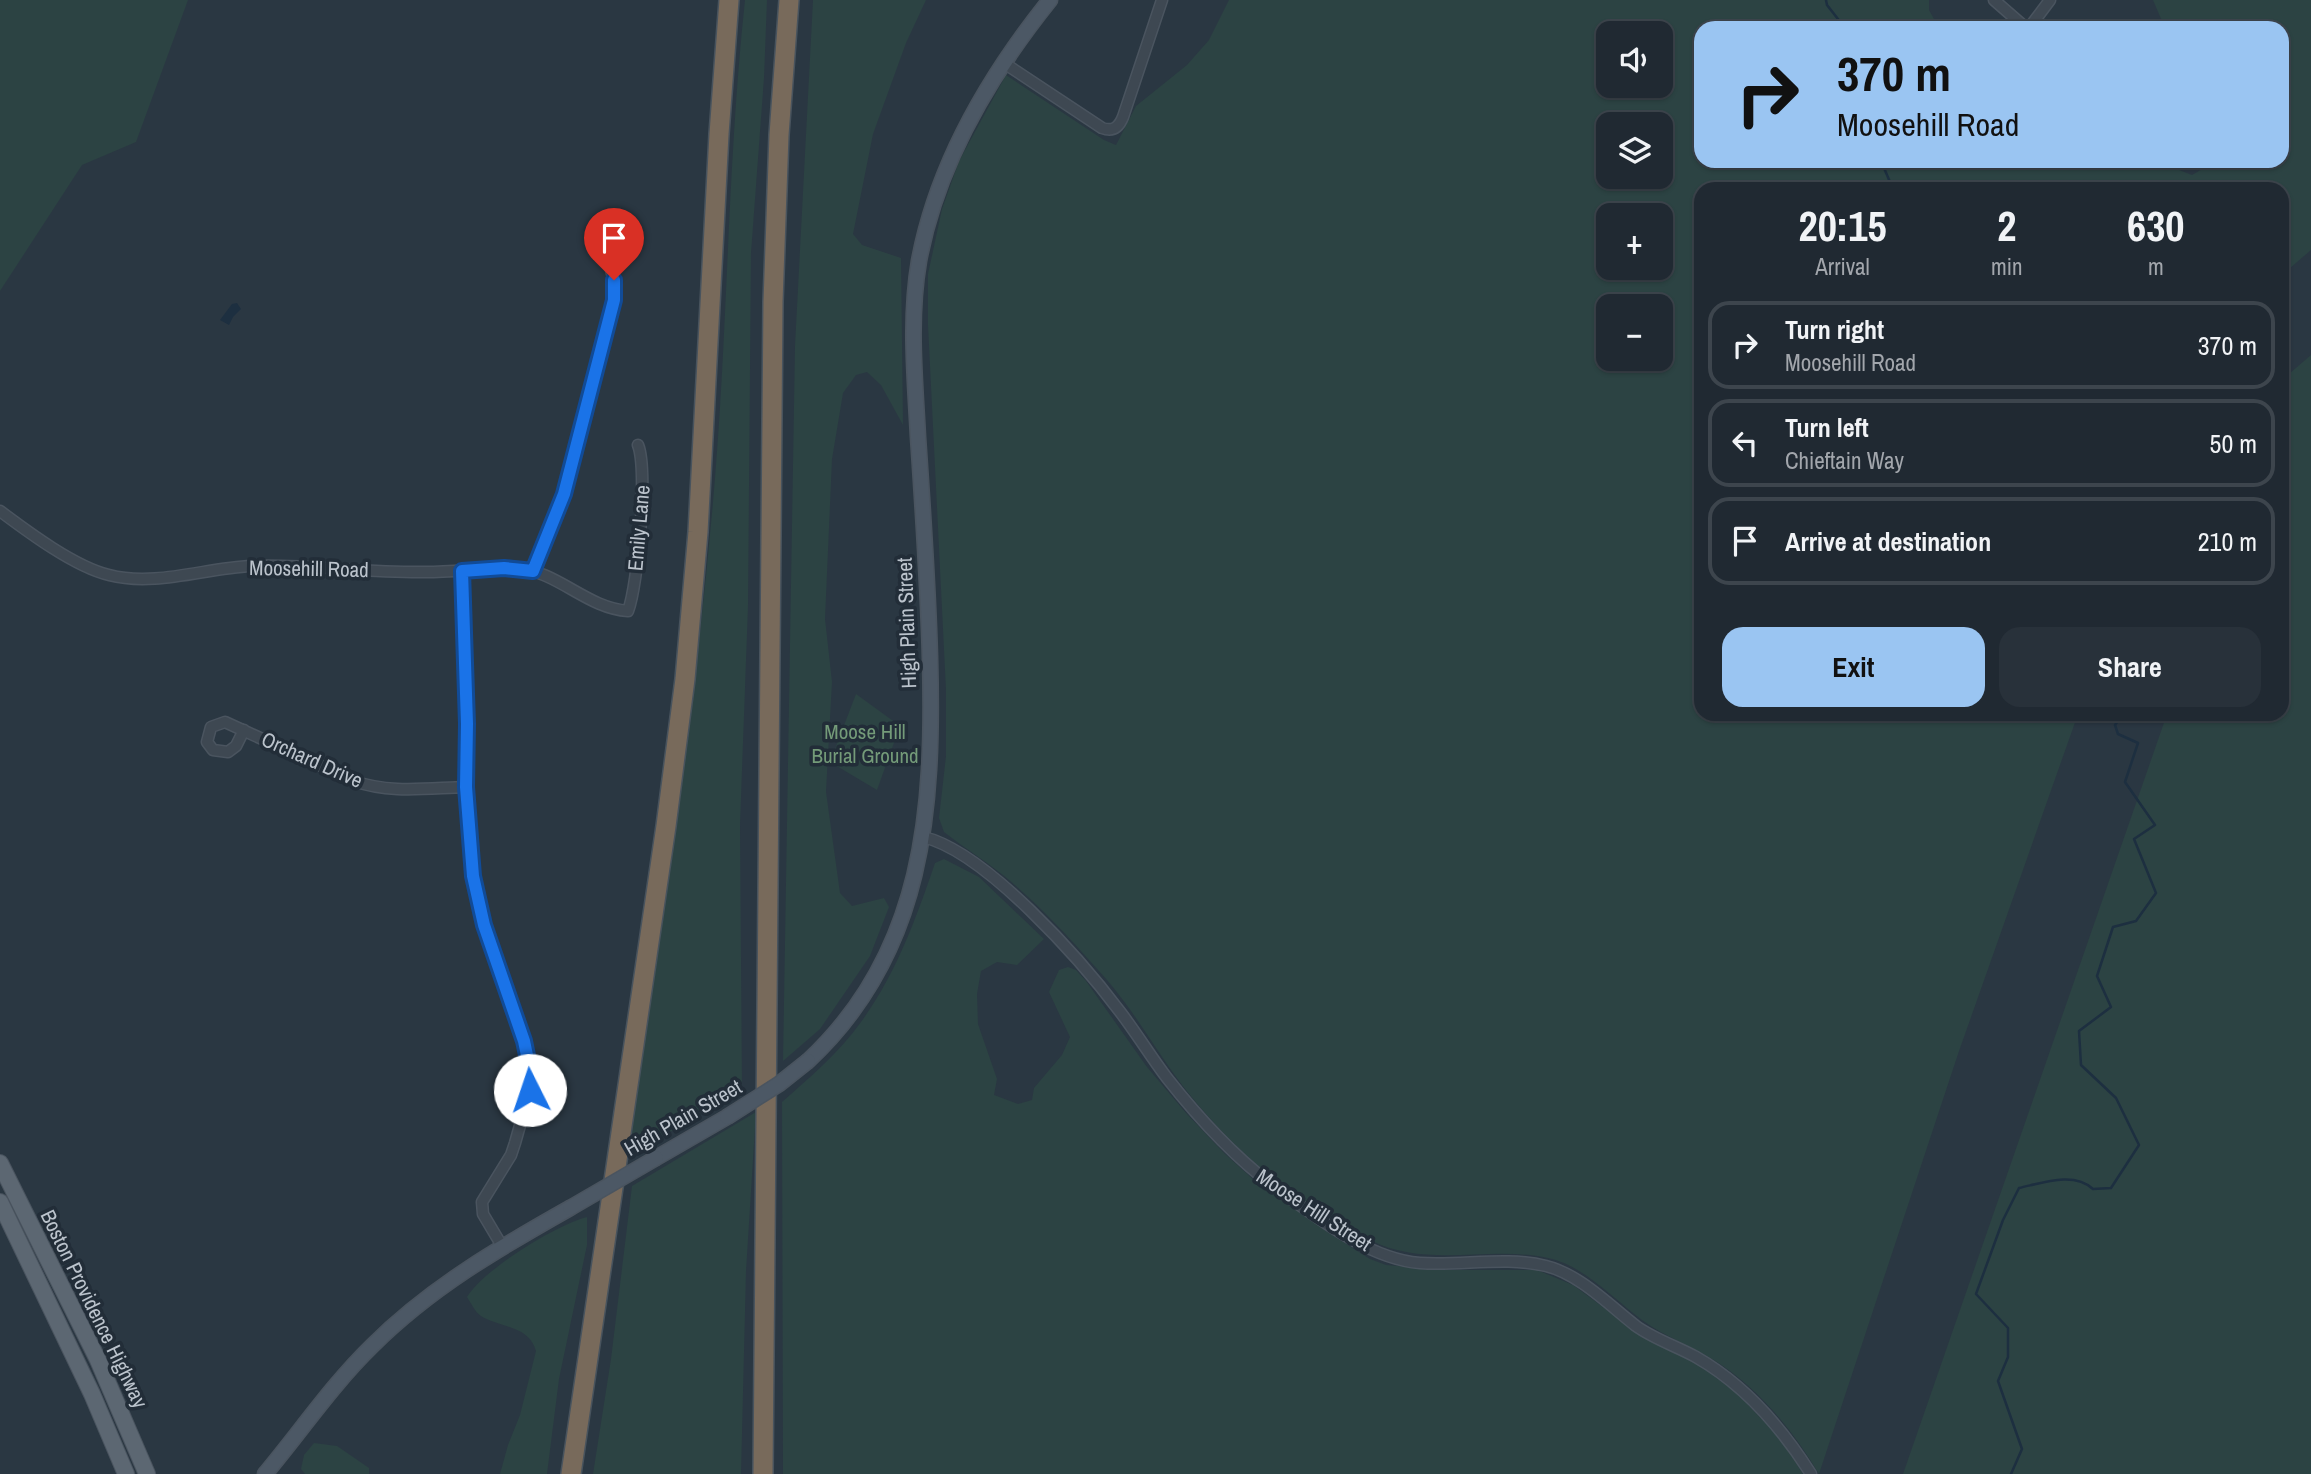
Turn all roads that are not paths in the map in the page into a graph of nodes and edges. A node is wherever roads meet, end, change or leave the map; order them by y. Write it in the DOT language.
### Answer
graph roads {
  1 [pos="729,0"];
  2 [pos="789,0"];
  3 [pos="1050,0"];
  4 [pos="1163,0"];
  5 [pos="1994,0"];
  6 [pos="2050,0"];
  7 [pos="2020,21"];
  8 [pos="2034,21"];
  9 [pos="1003,63"];
  10 [pos="610,265"];
  11 [pos="638,445"];
  12 [pos="0,511"];
  13 [pos="462,571"];
  14 [pos="533,571"];
  15 [pos="628,611"];
  16 [pos="244,730"];
  17 [pos="466,787"];
  18 [pos="923,837"];
  19 [pos="0,1163"];
  20 [pos="0,1202"];
  21 [pos="502,1246"];
  22 [pos="126,1474"];
  23 [pos="147,1474"];
  24 [pos="265,1474"];
  25 [pos="571,1474"];
  26 [pos="763,1474"];
  27 [pos="1811,1474"];
  1 -- 25 [label="highway"];
  2 -- 26 [label="highway"];
  3 -- 9 [label="main road, High Plain Street"];
  4 -- 9 [label="street"];
  5 -- 7 [label="street"];
  6 -- 8 [label="street"];
  9 -- 18 [label="main road, High Plain Street"];
  10 -- 14 [label="street"];
  11 -- 15 [label="street, Emily Lane"];
  12 -- 13 [label="street, Moosehill Road"];
  13 -- 14 [label="street, Moosehill Road"];
  13 -- 17 [label="street"];
  14 -- 15 [label="street, Moosehill Road"];
  16 -- 17 [label="street, Orchard Drive"];
  17 -- 21 [label="street"];
  18 -- 21 [label="main road, High Plain Street, bridge"];
  18 -- 27 [label="street, Moose Hill Street"];
  19 -- 23 [label="main road, Boston Providence Highway"];
  20 -- 22 [label="main road, Boston Providence Highway"];
  21 -- 24 [label="main road, High Plain Street"];
}
